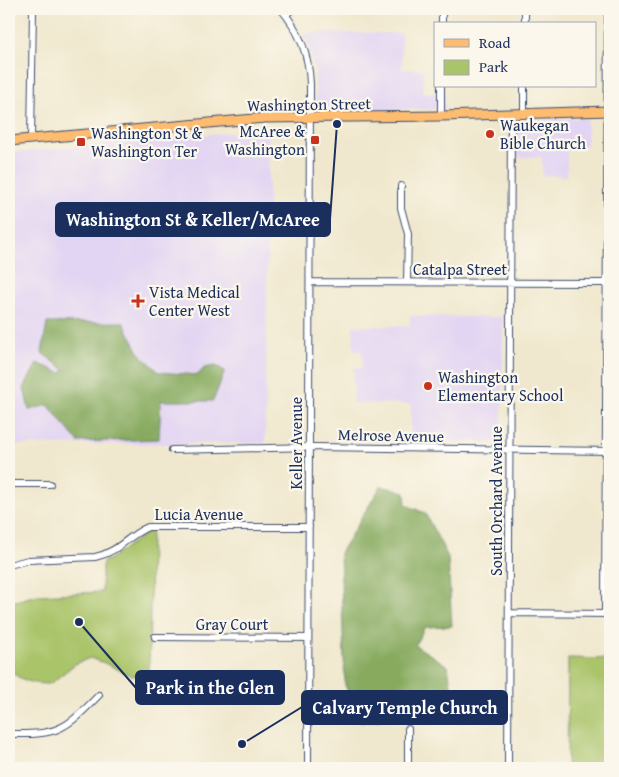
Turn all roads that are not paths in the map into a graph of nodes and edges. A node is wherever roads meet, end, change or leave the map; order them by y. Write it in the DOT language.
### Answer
graph roads {
  1 [pos="33,9"];
  2 [pos="281,9"];
  3 [pos="292,9"];
  4 [pos="442,9"];
  5 [pos="525,9"];
  6 [pos="608,9"];
  7 [pos="286,15"];
  8 [pos="442,22"];
  9 [pos="525,22"];
  10 [pos="442,88"];
  11 [pos="524,88"];
  12 [pos="609,111"];
  13 [pos="511,115"];
  14 [pos="524,115"];
  15 [pos="441,116"];
  16 [pos="311,118"];
  17 [pos="31,139"];
  18 [pos="9,141"];
  19 [pos="401,186"];
  20 [pos="310,282"];
  21 [pos="407,282"];
  22 [pos="510,282"];
  23 [pos="608,283"];
  24 [pos="309,448"];
  25 [pos="172,450"];
  26 [pos="509,450"];
  27 [pos="608,451"];
  28 [pos="9,484"];
  29 [pos="50,484"];
  30 [pos="309,527"];
  31 [pos="9,565"];
  32 [pos="509,613"];
  33 [pos="608,614"];
  34 [pos="155,637"];
  35 [pos="308,638"];
  36 [pos="99,695"];
  37 [pos="408,729"];
  38 [pos="9,734"];
  39 [pos="308,768"];
  40 [pos="408,768"];
  41 [pos="508,768"];
  1 -- 17 [label="street"];
  2 -- 7 [label="street, Keller Avenue"];
  3 -- 7 [label="street"];
  4 -- 8 [label="street"];
  5 -- 9 [label="street"];
  6 -- 12 [label="street"];
  7 -- 16 [label="street, Keller Avenue"];
  10 -- 15 [label="street"];
  11 -- 14 [label="street"];
  12 -- 14 [label="main road, Washington Street"];
  12 -- 23 [label="street"];
  13 -- 14 [label="main road, Washington Street"];
  13 -- 15 [label="main road, Washington Street"];
  13 -- 22 [label="street, South Orchard Avenue"];
  15 -- 16 [label="main road, Washington Street"];
  16 -- 17 [label="main road, Washington Street"];
  16 -- 20 [label="street, Keller Avenue"];
  17 -- 18 [label="main road, Washington Street"];
  19 -- 21 [label="street"];
  20 -- 21 [label="street, Catalpa Street"];
  20 -- 24 [label="street, Keller Avenue"];
  21 -- 22 [label="street, Catalpa Street"];
  22 -- 23 [label="street, Catalpa Street"];
  22 -- 26 [label="street, South Orchard Avenue"];
  23 -- 27 [label="street"];
  24 -- 25 [label="street, Melrose Avenue"];
  24 -- 26 [label="street, Melrose Avenue"];
  24 -- 30 [label="street, Keller Avenue"];
  26 -- 27 [label="street, Melrose Avenue"];
  26 -- 32 [label="street, South Orchard Avenue"];
  27 -- 33 [label="street"];
  28 -- 29 [label="street"];
  30 -- 31 [label="street, Lucia Avenue"];
  30 -- 35 [label="street, Keller Avenue"];
  32 -- 33 [label="street"];
  32 -- 41 [label="street, South Orchard Avenue"];
  34 -- 35 [label="street, Gray Court"];
  35 -- 39 [label="street, Keller Avenue"];
  36 -- 38 [label="street"];
  37 -- 40 [label="street"];
}
